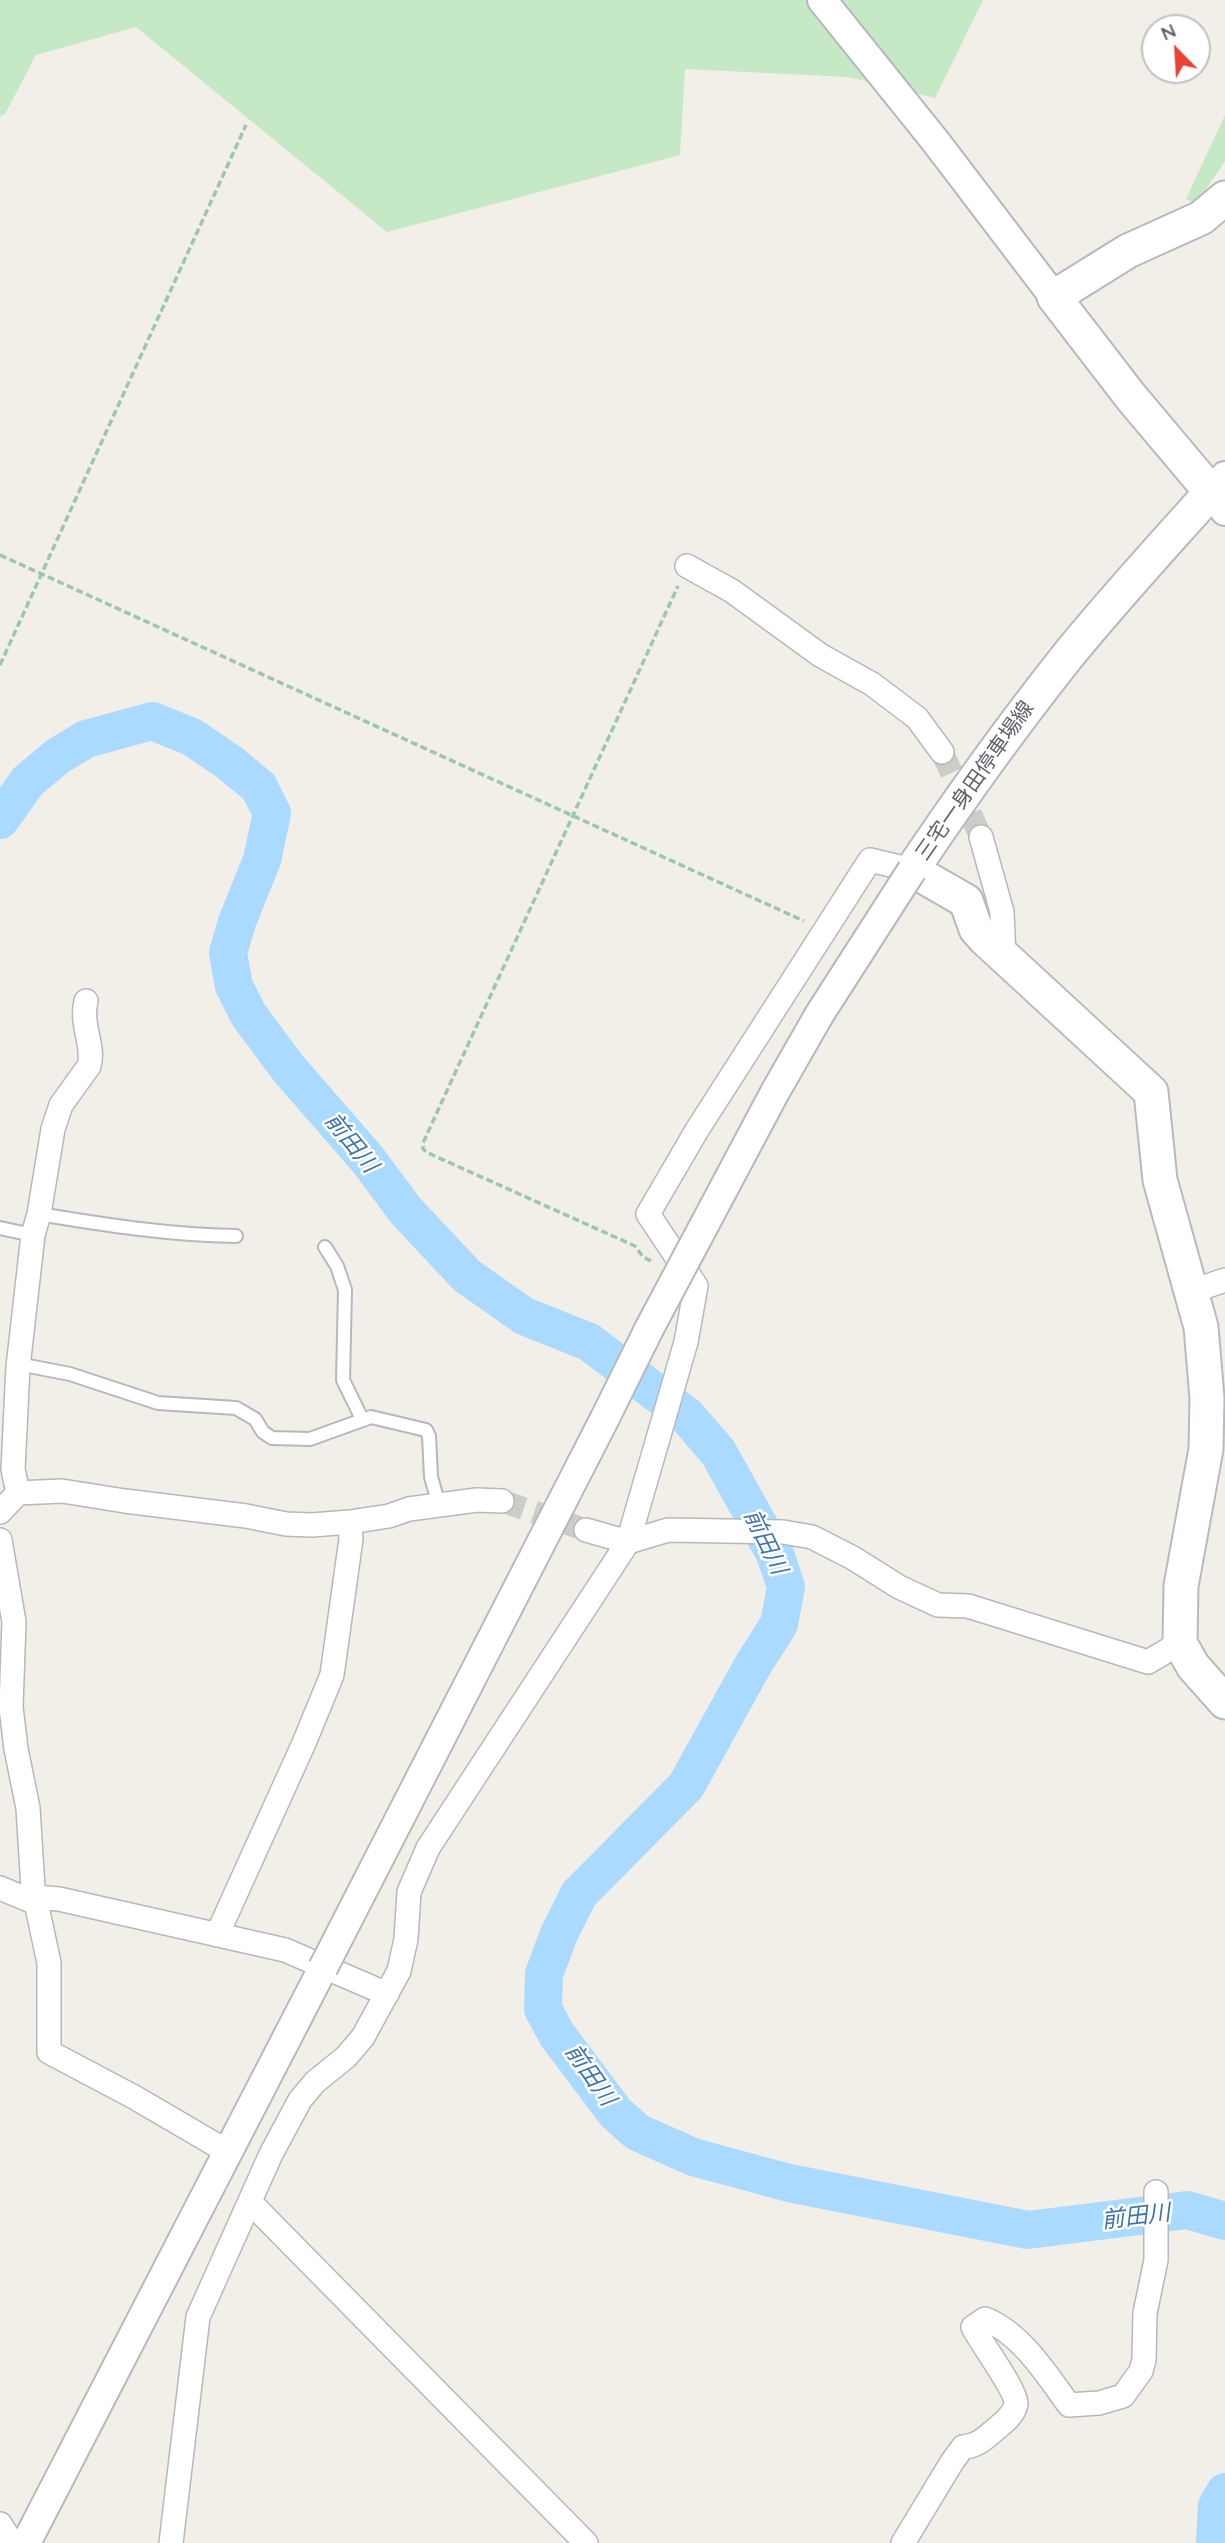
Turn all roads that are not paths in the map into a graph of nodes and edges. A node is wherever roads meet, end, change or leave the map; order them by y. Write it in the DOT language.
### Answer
graph roads {
  1 [pos="822,0"];
  2 [pos="1225,198"];
  3 [pos="1054,297"];
  4 [pos="1220,493"];
  5 [pos="687,566"];
  6 [pos="942,751"];
  7 [pos="981,837"];
  8 [pos="912,870"];
  9 [pos="1004,957"];
  10 [pos="86,1001"];
  11 [pos="36,1224"];
  12 [pos="0,1228"];
  13 [pos="236,1236"];
  14 [pos="325,1247"];
  15 [pos="1225,1280"];
  16 [pos="1190,1292"];
  17 [pos="12,1366"];
  18 [pos="362,1419"];
  19 [pos="18,1493"];
  20 [pos="502,1501"];
  21 [pos="439,1504"];
  22 [pos="0,1512"];
  23 [pos="350,1522"];
  24 [pos="586,1530"];
  25 [pos="0,1540"];
  26 [pos="628,1542"];
  27 [pos="1180,1643"];
  28 [pos="1225,1702"];
  29 [pos="0,1888"];
  30 [pos="35,1900"];
  31 [pos="217,1935"];
  32 [pos="323,1968"];
  33 [pos="387,1994"];
  34 [pos="228,2152"];
  35 [pos="1156,2192"];
  36 [pos="250,2202"];
  37 [pos="0,2524"];
  38 [pos="12,2543"];
  39 [pos="26,2543"];
  40 [pos="171,2543"];
  41 [pos="586,2543"];
  42 [pos="903,2543"];
  1 -- 3 [label="street"];
  2 -- 3 [label="main road"];
  3 -- 4 [label="main road, 三宅一身田停車場線"];
  4 -- 8 [label="main road, 三宅一身田停車場線"];
  5 -- 6 [label="street"];
  7 -- 9 [label="street"];
  8 -- 9 [label="main road, 三宅一身田停車場線"];
  8 -- 26 [label="street"];
  8 -- 32 [label="street, bridge"];
  9 -- 16 [label="main road, 三宅一身田停車場線"];
  10 -- 11 [label="street"];
  11 -- 12 [label="lane"];
  11 -- 13 [label="lane"];
  11 -- 17 [label="street"];
  14 -- 18 [label="lane"];
  15 -- 16 [label="street"];
  16 -- 27 [label="main road, 三宅一身田停車場線"];
  17 -- 18 [label="lane"];
  17 -- 19 [label="street"];
  18 -- 21 [label="lane"];
  19 -- 22 [label="street"];
  19 -- 23 [label="street"];
  20 -- 21 [label="street"];
  21 -- 23 [label="street"];
  23 -- 31 [label="street"];
  24 -- 26 [label="street"];
  25 -- 30 [label="street"];
  26 -- 27 [label="street"];
  26 -- 33 [label="street"];
  27 -- 28 [label="main road"];
  29 -- 30 [label="street"];
  30 -- 31 [label="street"];
  30 -- 34 [label="street"];
  31 -- 32 [label="street"];
  32 -- 33 [label="street"];
  32 -- 34 [label="street"];
  33 -- 36 [label="street"];
  34 -- 39 [label="street"];
  35 -- 42 [label="street"];
  36 -- 40 [label="street"];
  36 -- 41 [label="street"];
  37 -- 38 [label="street"];
}
